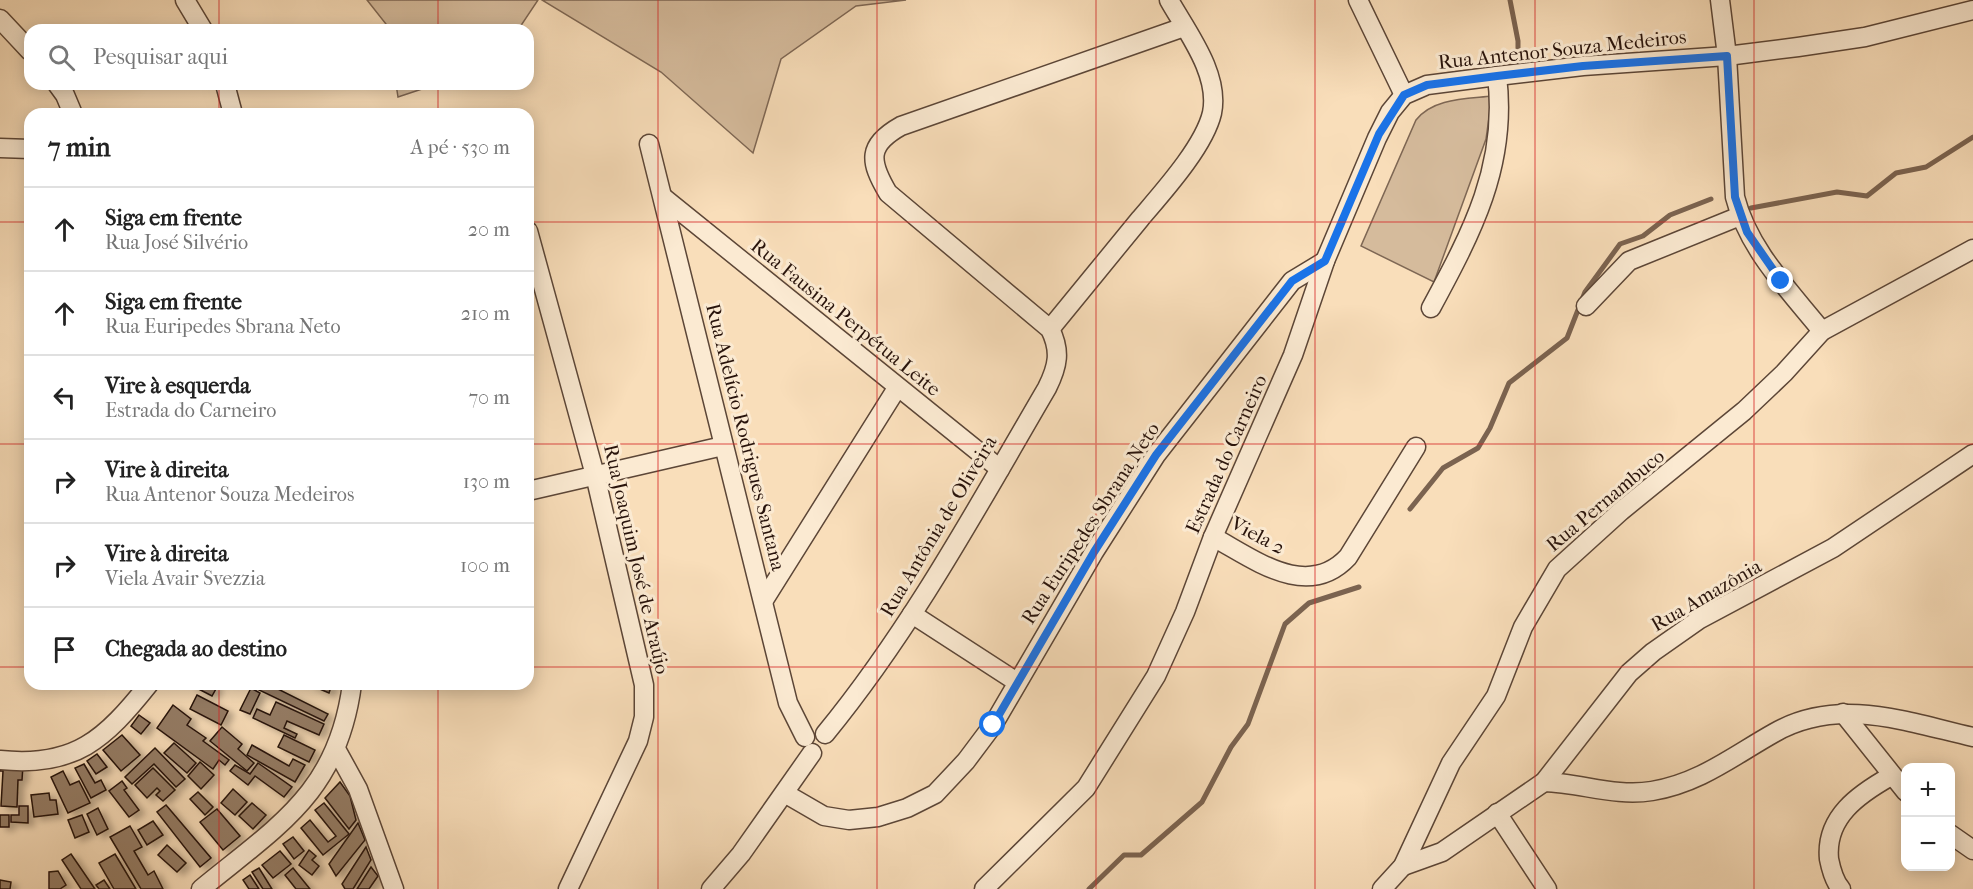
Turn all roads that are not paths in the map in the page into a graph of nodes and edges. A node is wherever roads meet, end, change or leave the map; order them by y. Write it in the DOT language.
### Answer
graph roads {
  1 [pos="185,0"];
  2 [pos="1169,0"];
  3 [pos="1358,0"];
  4 [pos="1720,0"];
  5 [pos="1973,10"];
  6 [pos="0,19"];
  7 [pos="199,24"];
  8 [pos="1184,27"];
  9 [pos="24,45"];
  10 [pos="1727,56"];
  11 [pos="1497,76"];
  12 [pos="61,90"];
  13 [pos="227,90"];
  14 [pos="1404,95"];
  15 [pos="70,108"];
  16 [pos="231,108"];
  17 [pos="649,144"];
  18 [pos="0,148"];
  19 [pos="24,149"];
  20 [pos="664,198"];
  21 [pos="1740,216"];
  22 [pos="1973,249"];
  23 [pos="534,253"];
  24 [pos="1325,261"];
  25 [pos="1586,306"];
  26 [pos="1431,308"];
  27 [pos="1050,329"];
  28 [pos="1822,331"];
  29 [pos="897,388"];
  30 [pos="723,446"];
  31 [pos="1416,447"];
  32 [pos="1973,454"];
  33 [pos="1000,469"];
  34 [pos="595,475"];
  35 [pos="534,490"];
  36 [pos="1213,537"];
  37 [pos="764,600"];
  38 [pos="912,614"];
  39 [pos="1017,682"];
  40 [pos="144,690"];
  41 [pos="351,690"];
  42 [pos="1843,713"];
  43 [pos="1973,737"];
  44 [pos="809,745"];
  45 [pos="336,749"];
  46 [pos="0,760"];
  47 [pos="1892,776"];
  48 [pos="1544,782"];
  49 [pos="1901,787"];
  50 [pos="786,794"];
  51 [pos="1497,813"];
  52 [pos="1955,837"];
  53 [pos="1973,850"];
  54 [pos="1403,866"];
  55 [pos="1838,888"];
  56 [pos="201,889"];
  57 [pos="394,889"];
  58 [pos="568,889"];
  59 [pos="711,889"];
  60 [pos="984,889"];
  61 [pos="1382,889"];
  62 [pos="1547,889"];
  1 -- 7 [label="street"];
  2 -- 8 [label="street"];
  3 -- 14 [label="street"];
  4 -- 10 [label="street"];
  5 -- 10 [label="street, Rua Antenor Souza Medeiros"];
  6 -- 9 [label="street"];
  8 -- 27 [label="street"];
  8 -- 27 [label="street"];
  10 -- 11 [label="street, Rua Antenor Souza Medeiros"];
  10 -- 21 [label="street"];
  11 -- 14 [label="street, Rua Antenor Souza Medeiros"];
  11 -- 26 [label="street"];
  12 -- 15 [label="street"];
  13 -- 16 [label="street"];
  14 -- 24 [label="street, Estrada do Carneiro"];
  17 -- 20 [label="street, Rua Adelício Rodrigues Santana"];
  18 -- 19 [label="street"];
  20 -- 29 [label="street, Rua Fausina Perpétua Leite"];
  20 -- 30 [label="street, Rua Adelício Rodrigues Santana"];
  21 -- 25 [label="street"];
  21 -- 28 [label="street"];
  22 -- 28 [label="street, Rua Pernambuco"];
  23 -- 34 [label="street, Rua Joaquim José de Araújo"];
  24 -- 36 [label="street, Estrada do Carneiro"];
  24 -- 39 [label="street, Rua Euripedes Sbrana Neto"];
  27 -- 33 [label="street, Rua Antônia de Oliveira"];
  28 -- 54 [label="street, Rua Pernambuco"];
  29 -- 33 [label="street, Rua Fausina Perpétua Leite"];
  29 -- 37 [label="street"];
  30 -- 34 [label="street"];
  30 -- 37 [label="street, Rua Adelício Rodrigues Santana"];
  31 -- 36 [label="street, Viela 2"];
  32 -- 48 [label="street, Rua Amazônia"];
  33 -- 38 [label="street, Rua Antônia de Oliveira"];
  34 -- 35 [label="street"];
  34 -- 58 [label="street, Rua Joaquim José de Araújo"];
  36 -- 60 [label="street, Estrada do Carneiro"];
  37 -- 44 [label="street, Rua Adelício Rodrigues Santana"];
  38 -- 39 [label="street"];
  38 -- 44 [label="street, Rua Antônia de Oliveira"];
  39 -- 50 [label="street, Rua Euripedes Sbrana Neto"];
  40 -- 46 [label="street"];
  41 -- 45 [label="street"];
  42 -- 43 [label="street"];
  42 -- 47 [label="street"];
  42 -- 48 [label="street"];
  44 -- 50 [label="street"];
  45 -- 56 [label="street"];
  45 -- 57 [label="street"];
  47 -- 49 [label="street"];
  47 -- 55 [label="street"];
  48 -- 51 [label="street, Rua Amazônia"];
  50 -- 59 [label="street"];
  51 -- 54 [label="street, Rua Amazônia"];
  51 -- 62 [label="street"];
  52 -- 53 [label="street"];
  54 -- 61 [label="street, Rua Pernambuco"];
}
